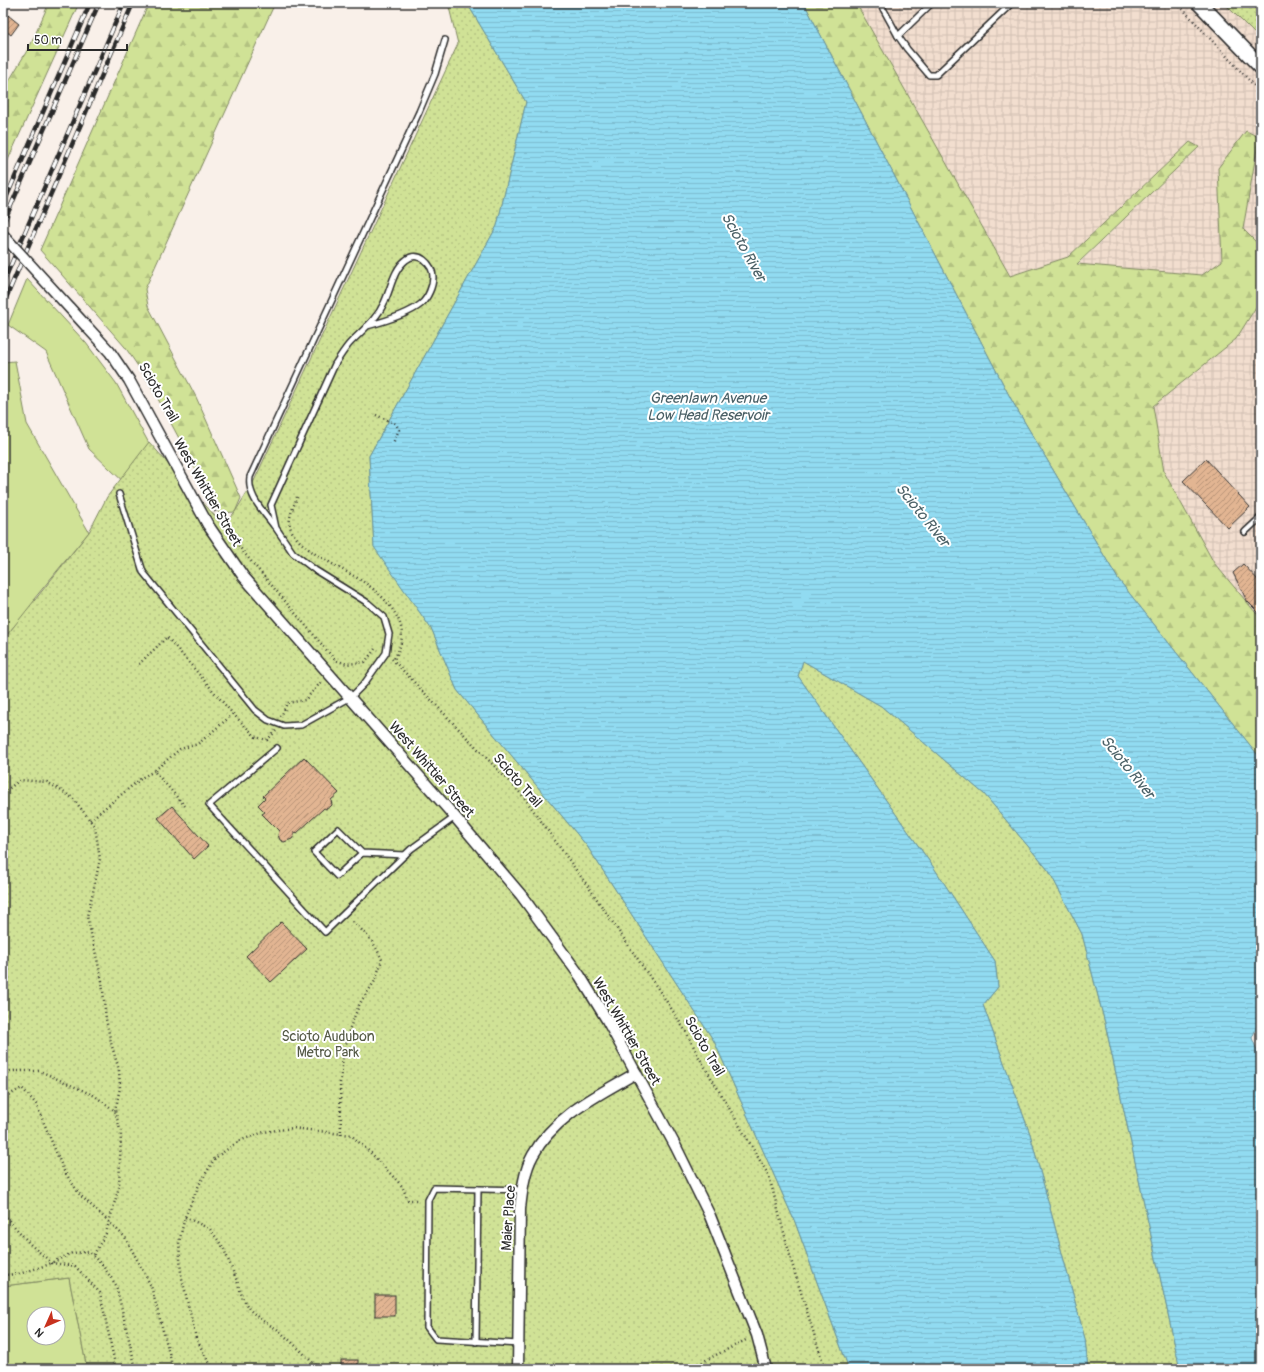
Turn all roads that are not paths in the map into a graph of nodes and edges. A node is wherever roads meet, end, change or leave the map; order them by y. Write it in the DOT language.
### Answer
graph roads {
  1 [pos="880,3"];
  2 [pos="932,3"];
  3 [pos="1012,3"];
  4 [pos="1199,3"];
  5 [pos="898,36"];
  6 [pos="445,40"];
  7 [pos="1261,67"];
  8 [pos="3,235"];
  9 [pos="367,326"];
  10 [pos="119,494"];
  11 [pos="1261,517"];
  12 [pos="276,528"];
  13 [pos="1245,532"];
  14 [pos="351,697"];
  15 [pos="277,748"];
  16 [pos="455,817"];
  17 [pos="362,853"];
  18 [pos="404,855"];
  19 [pos="636,1073"];
  20 [pos="478,1189"];
  21 [pos="522,1190"];
  22 [pos="476,1342"];
  23 [pos="518,1344"];
  24 [pos="518,1369"];
  25 [pos="766,1369"];
  1 -- 5 [label="lane"];
  2 -- 5 [label="lane"];
  3 -- 5 [label="lane"];
  4 -- 7 [label="main road"];
  6 -- 12 [label="lane"];
  8 -- 14 [label="street, West Whittier Street, bridge"];
  9 -- 9 [label="lane"];
  9 -- 12 [label="lane"];
  10 -- 14 [label="lane"];
  11 -- 13 [label="lane"];
  12 -- 14 [label="lane"];
  14 -- 16 [label="street, West Whittier Street"];
  15 -- 18 [label="lane"];
  16 -- 18 [label="lane"];
  16 -- 19 [label="street, West Whittier Street"];
  17 -- 17 [label="lane"];
  17 -- 18 [label="lane"];
  19 -- 21 [label="street, Maier Place"];
  19 -- 25 [label="street, West Whittier Street"];
  20 -- 21 [label="lane"];
  20 -- 22 [label="lane"];
  20 -- 22 [label="lane"];
  21 -- 23 [label="street, Maier Place"];
  22 -- 23 [label="lane"];
  23 -- 24 [label="street, Maier Place"];
}
